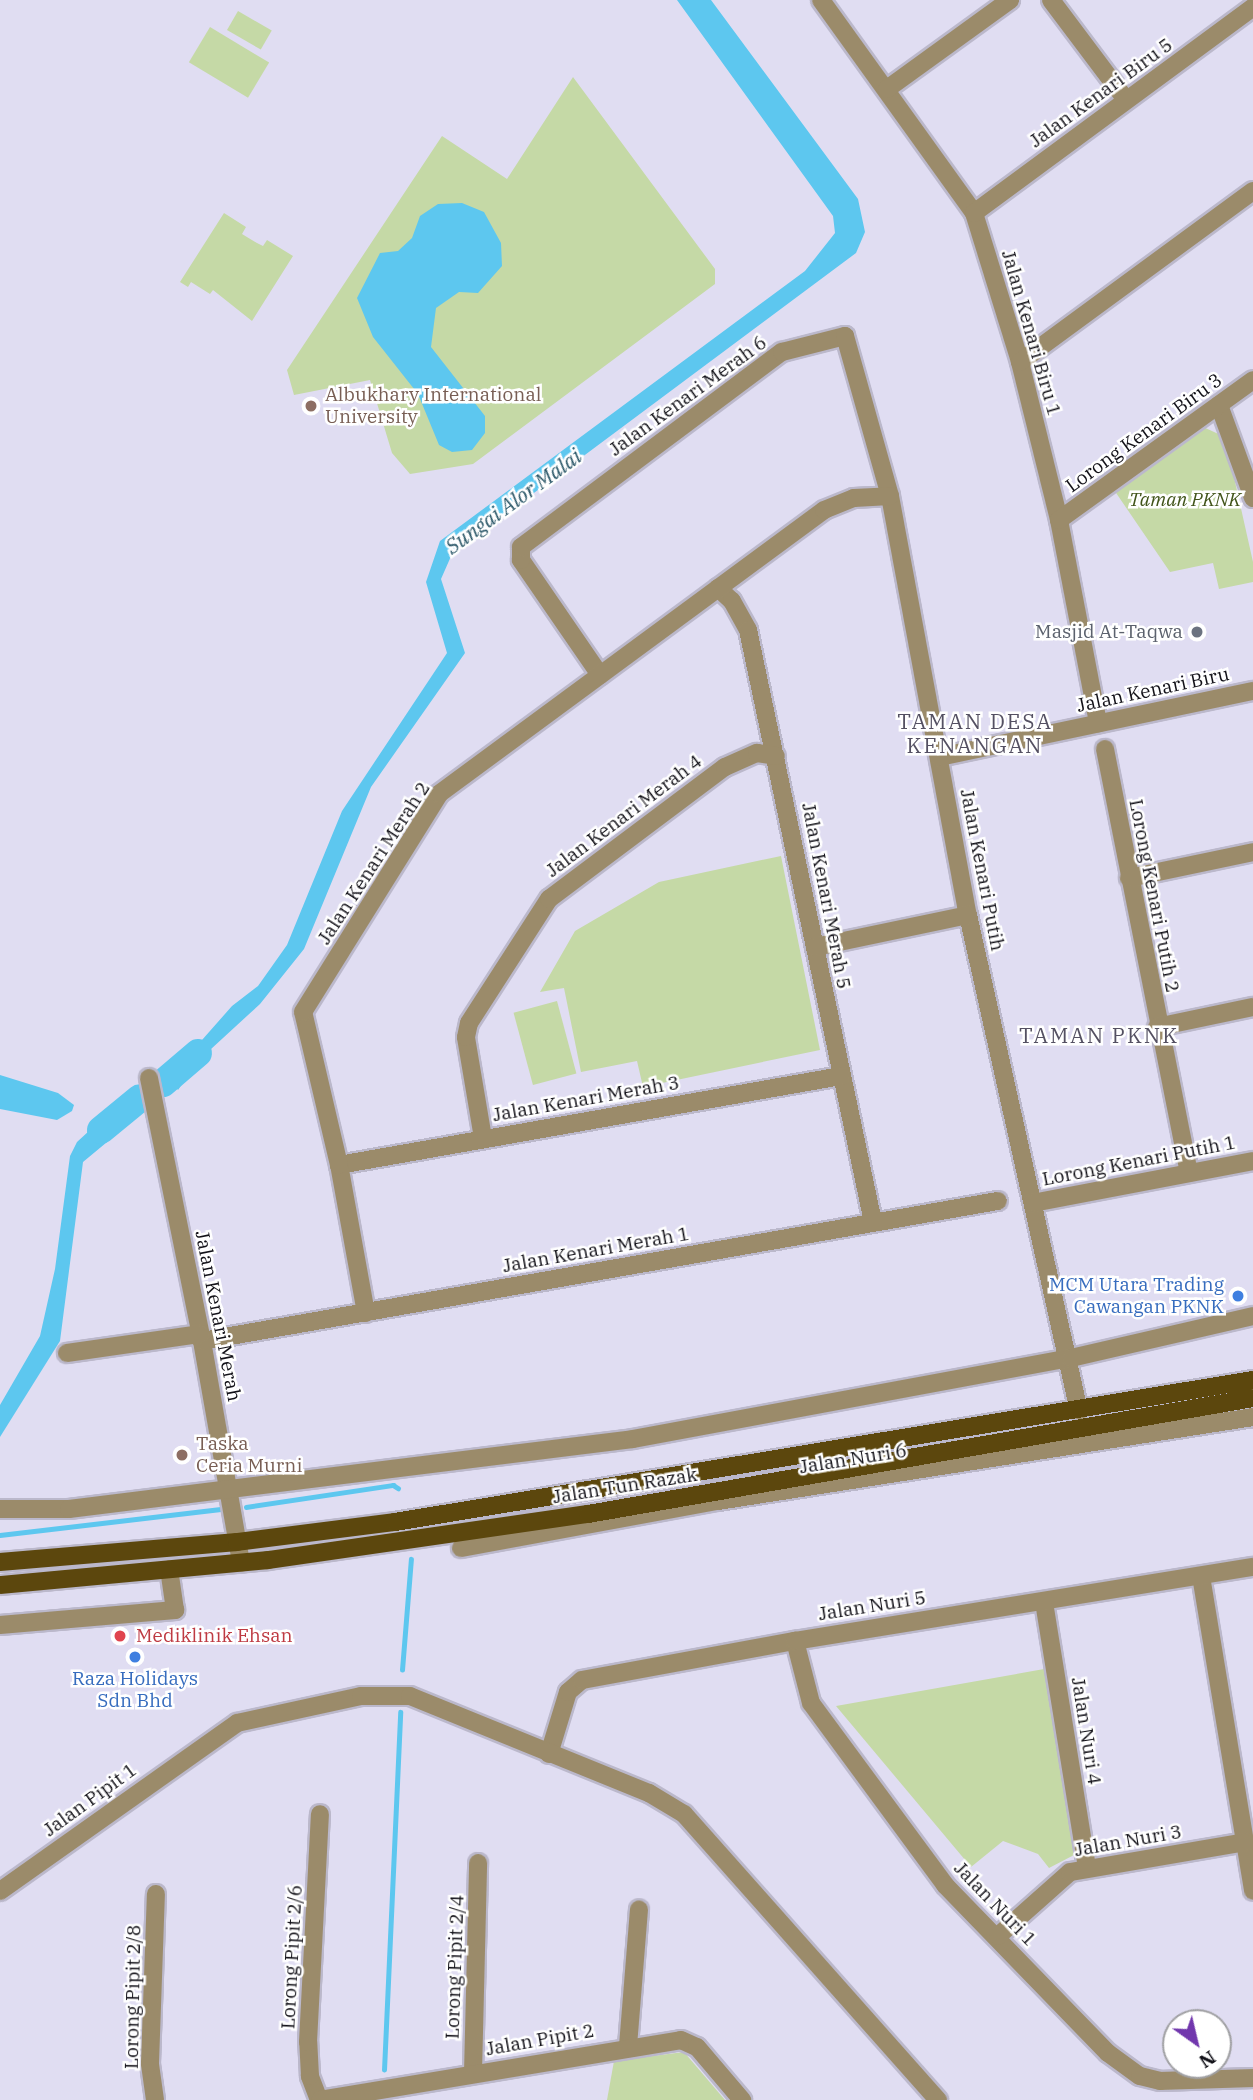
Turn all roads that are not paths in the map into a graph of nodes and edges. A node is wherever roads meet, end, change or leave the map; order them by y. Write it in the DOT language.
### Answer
graph roads {
  1 [pos="821,0"];
  2 [pos="1010,0"];
  3 [pos="1051,0"];
  4 [pos="1248,9"];
  5 [pos="887,89"];
  6 [pos="1126,100"];
  7 [pos="1253,191"];
  8 [pos="974,213"];
  9 [pos="845,336"];
  10 [pos="1020,362"];
  11 [pos="1253,380"];
  12 [pos="1219,405"];
  13 [pos="890,496"];
  14 [pos="1253,498"];
  15 [pos="1059,520"];
  16 [pos="718,588"];
  17 [pos="600,676"];
  18 [pos="1253,691"];
  19 [pos="1098,723"];
  20 [pos="1105,749"];
  21 [pos="776,756"];
  22 [pos="939,757"];
  23 [pos="1253,852"];
  24 [pos="1129,878"];
  25 [pos="968,915"];
  26 [pos="815,947"];
  27 [pos="1253,1007"];
  28 [pos="1157,1027"];
  29 [pos="841,1076"];
  30 [pos="149,1078"];
  31 [pos="483,1138"];
  32 [pos="1253,1161"];
  33 [pos="339,1165"];
  34 [pos="1189,1173"];
  35 [pos="998,1201"];
  36 [pos="1033,1203"];
  37 [pos="873,1222"];
  38 [pos="366,1312"];
  39 [pos="1253,1316"];
  40 [pos="202,1337"];
  41 [pos="67,1353"];
  42 [pos="1071,1358"];
  43 [pos="1253,1380"];
  44 [pos="1253,1398"];
  45 [pos="1079,1411"];
  46 [pos="1253,1417"];
  47 [pos="228,1490"];
  48 [pos="0,1509"];
  49 [pos="482,1536"];
  50 [pos="237,1542"];
  51 [pos="461,1548"];
  52 [pos="0,1562"];
  53 [pos="241,1563"];
  54 [pos="1253,1567"];
  55 [pos="169,1569"];
  56 [pos="1201,1576"];
  57 [pos="0,1585"];
  58 [pos="1044,1602"];
  59 [pos="0,1625"];
  60 [pos="795,1641"];
  61 [pos="549,1754"];
  62 [pos="320,1814"];
  63 [pos="1245,1842"];
  64 [pos="478,1863"];
  65 [pos="1087,1867"];
  66 [pos="0,1891"];
  67 [pos="1253,1891"];
  68 [pos="156,1894"];
  69 [pos="639,1909"];
  70 [pos="999,1936"];
  71 [pos="628,2046"];
  72 [pos="473,2073"];
  73 [pos="1253,2078"];
  74 [pos="155,2100"];
  75 [pos="319,2100"];
  76 [pos="742,2100"];
  77 [pos="938,2100"];
  1 -- 5 [label="street, Jalan Kenari Biru 1"];
  2 -- 5 [label="street"];
  3 -- 6 [label="street"];
  4 -- 6 [label="street, Jalan Kenari Biru 5"];
  5 -- 8 [label="street, Jalan Kenari Biru 1"];
  6 -- 8 [label="street, Jalan Kenari Biru 5"];
  7 -- 10 [label="street"];
  8 -- 10 [label="street, Jalan Kenari Biru 1"];
  9 -- 13 [label="street, Jalan Kenari Putih"];
  9 -- 17 [label="street, Jalan Kenari Merah 6"];
  10 -- 15 [label="street, Jalan Kenari Biru 1"];
  11 -- 12 [label="street, Lorong Kenari Biru 3"];
  12 -- 14 [label="street"];
  12 -- 15 [label="street, Lorong Kenari Biru 3"];
  13 -- 16 [label="street, Jalan Kenari Merah 2"];
  13 -- 22 [label="street, Jalan Kenari Putih"];
  15 -- 19 [label="street, Jalan Kenari Biru 1"];
  16 -- 17 [label="street, Jalan Kenari Merah 2"];
  16 -- 21 [label="street, Jalan Kenari Merah 5"];
  17 -- 33 [label="street, Jalan Kenari Merah 2"];
  18 -- 19 [label="street, Jalan Kenari Biru"];
  19 -- 22 [label="street, Jalan Kenari Biru"];
  20 -- 24 [label="street, Lorong Kenari Putih 2"];
  21 -- 26 [label="street, Jalan Kenari Merah 5"];
  21 -- 31 [label="street, Jalan Kenari Merah 4"];
  22 -- 25 [label="street, Jalan Kenari Putih"];
  23 -- 24 [label="street"];
  24 -- 28 [label="street, Lorong Kenari Putih 2"];
  25 -- 26 [label="street"];
  25 -- 36 [label="street, Jalan Kenari Putih"];
  26 -- 29 [label="street, Jalan Kenari Merah 5"];
  27 -- 28 [label="street"];
  28 -- 34 [label="street, Lorong Kenari Putih 2"];
  29 -- 31 [label="street, Jalan Kenari Merah 3"];
  29 -- 37 [label="street, Jalan Kenari Merah 5"];
  30 -- 40 [label="street, Jalan Kenari Merah"];
  31 -- 33 [label="street, Jalan Kenari Merah 3"];
  32 -- 34 [label="street, Lorong Kenari Putih 1"];
  33 -- 38 [label="street, Jalan Kenari Merah 2"];
  34 -- 36 [label="street, Lorong Kenari Putih 1"];
  35 -- 37 [label="street, Jalan Kenari Merah 1"];
  36 -- 42 [label="street, Jalan Kenari Putih"];
  37 -- 38 [label="street, Jalan Kenari Merah 1"];
  38 -- 40 [label="street, Jalan Kenari Merah 1"];
  39 -- 42 [label="street"];
  40 -- 41 [label="street, Jalan Kenari Merah 1"];
  40 -- 47 [label="street, Jalan Kenari Merah"];
  42 -- 45 [label="street, Jalan Kenari Putih"];
  42 -- 47 [label="street"];
  43 -- 45 [label="main road, Jalan Tun Razak"];
  44 -- 49 [label="main road, Jalan Tun Razak"];
  45 -- 50 [label="main road, Jalan Tun Razak"];
  46 -- 49 [label="street, Jalan Nuri 6"];
  47 -- 48 [label="street"];
  47 -- 50 [label="street, Jalan Kenari Merah"];
  49 -- 51 [label="street, Jalan Nuri 6"];
  49 -- 53 [label="main road, Jalan Tun Razak"];
  50 -- 52 [label="main road, Jalan Tun Razak"];
  50 -- 53 [label="street, Jalan Kenari Merah"];
  53 -- 55 [label="main road, Jalan Tun Razak"];
  54 -- 56 [label="street, Jalan Nuri 5"];
  55 -- 57 [label="main road, Jalan Tun Razak"];
  55 -- 59 [label="street"];
  56 -- 58 [label="street, Jalan Nuri 5"];
  56 -- 63 [label="street"];
  58 -- 60 [label="street, Jalan Nuri 5"];
  58 -- 65 [label="street, Jalan Nuri 4"];
  60 -- 61 [label="street, Jalan Nuri 5"];
  60 -- 70 [label="street, Jalan Nuri 1"];
  61 -- 66 [label="street, Jalan Pipit 1"];
  61 -- 77 [label="street, Jalan Pipit 1"];
  62 -- 75 [label="street, Lorong Pipit 2/6"];
  63 -- 65 [label="street, Jalan Nuri 3"];
  63 -- 67 [label="street"];
  64 -- 72 [label="street, Lorong Pipit 2/4"];
  65 -- 70 [label="street, Jalan Nuri 3"];
  68 -- 74 [label="street, Lorong Pipit 2/8"];
  69 -- 71 [label="street"];
  70 -- 73 [label="street, Jalan Nuri 1"];
  71 -- 72 [label="street, Jalan Pipit 2"];
  71 -- 76 [label="street, Jalan Pipit 2"];
  72 -- 75 [label="street, Jalan Pipit 2"];
}
